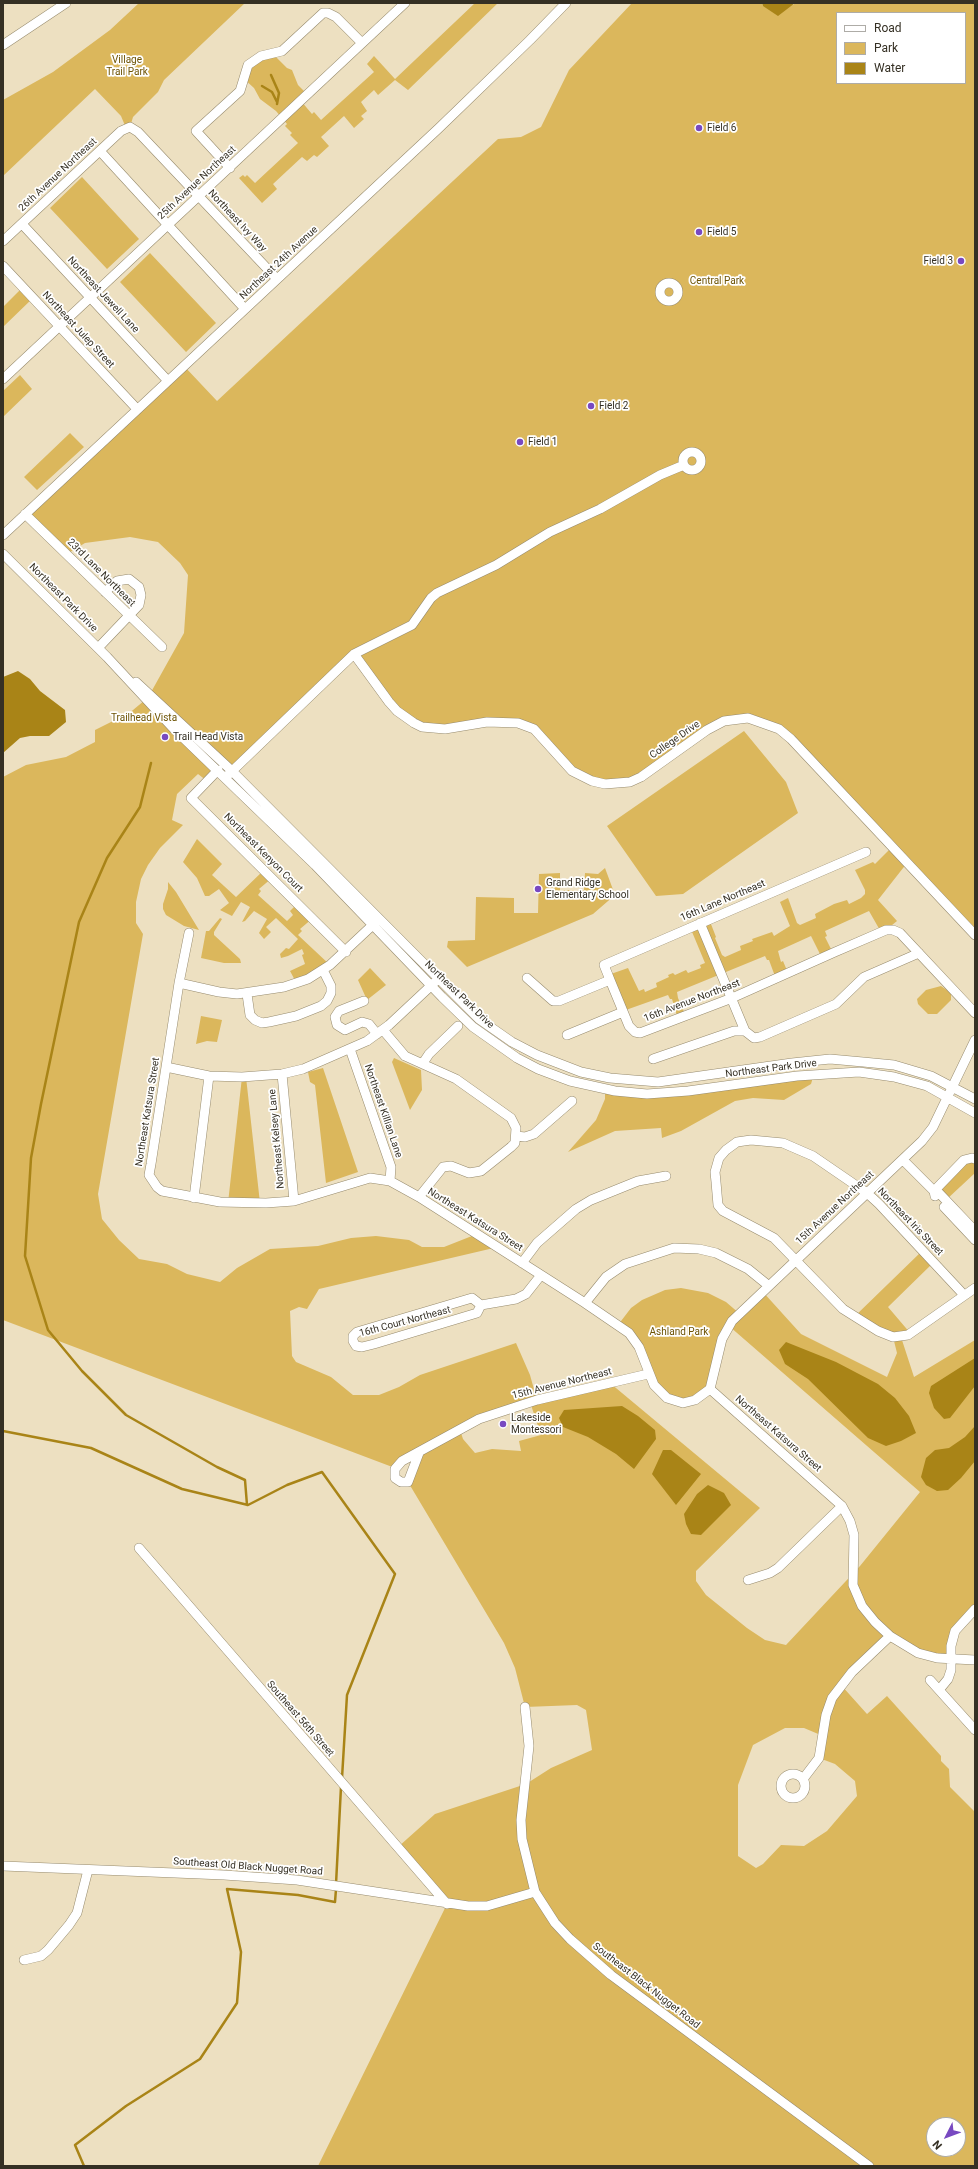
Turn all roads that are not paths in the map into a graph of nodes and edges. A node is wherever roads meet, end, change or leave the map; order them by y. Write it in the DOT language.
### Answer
graph roads {
  1 [pos="66,3"];
  2 [pos="405,3"];
  3 [pos="566,3"];
  4 [pos="362,43"];
  5 [pos="3,45"];
  6 [pos="130,127"];
  7 [pos="100,151"];
  8 [pos="230,168"];
  9 [pos="199,196"];
  10 [pos="22,224"];
  11 [pos="168,226"];
  12 [pos="3,241"];
  13 [pos="3,266"];
  14 [pos="277,279"];
  15 [pos="91,297"];
  16 [pos="245,309"];
  17 [pos="60,326"];
  18 [pos="3,379"];
  19 [pos="168,381"];
  20 [pos="137,409"];
  21 [pos="684,465"];
  22 [pos="25,514"];
  23 [pos="3,535"];
  24 [pos="3,554"];
  25 [pos="105,592"];
  26 [pos="129,616"];
  27 [pos="162,647"];
  28 [pos="98,648"];
  29 [pos="354,654"];
  30 [pos="107,657"];
  31 [pos="218,770"];
  32 [pos="228,774"];
  33 [pos="866,852"];
  34 [pos="376,922"];
  35 [pos="700,923"];
  36 [pos="189,934"];
  37 [pos="975,935"];
  38 [pos="346,952"];
  39 [pos="920,954"];
  40 [pos="323,970"];
  41 [pos="527,978"];
  42 [pos="610,980"];
  43 [pos="435,982"];
  44 [pos="178,983"];
  45 [pos="247,994"];
  46 [pos="732,998"];
  47 [pos="364,1001"];
  48 [pos="623,1012"];
  49 [pos="975,1013"];
  50 [pos="458,1026"];
  51 [pos="745,1031"];
  52 [pos="380,1032"];
  53 [pos="567,1035"];
  54 [pos="975,1040"];
  55 [pos="350,1049"];
  56 [pos="653,1059"];
  57 [pos="423,1063"];
  58 [pos="166,1067"];
  59 [pos="282,1074"];
  60 [pos="209,1076"];
  61 [pos="952,1086"];
  62 [pos="947,1096"];
  63 [pos="975,1099"];
  64 [pos="572,1101"];
  65 [pos="975,1113"];
  66 [pos="516,1136"];
  67 [pos="975,1159"];
  68 [pos="903,1160"];
  69 [pos="666,1176"];
  70 [pos="390,1181"];
  71 [pos="934,1191"];
  72 [pos="867,1193"];
  73 [pos="419,1197"];
  74 [pos="194,1198"];
  75 [pos="294,1201"];
  76 [pos="975,1231"];
  77 [pos="975,1240"];
  78 [pos="797,1259"];
  79 [pos="522,1263"];
  80 [pos="541,1275"];
  81 [pos="769,1286"];
  82 [pos="975,1288"];
  83 [pos="964,1296"];
  84 [pos="585,1303"];
  85 [pos="481,1304"];
  86 [pos="648,1374"];
  87 [pos="710,1389"];
  88 [pos="419,1453"];
  89 [pos="842,1506"];
  90 [pos="139,1548"];
  91 [pos="748,1580"];
  92 [pos="975,1609"];
  93 [pos="890,1636"];
  94 [pos="952,1660"];
  95 [pos="975,1660"];
  96 [pos="930,1680"];
  97 [pos="939,1690"];
  98 [pos="525,1707"];
  99 [pos="975,1730"];
  100 [pos="803,1779"];
  101 [pos="3,1866"];
  102 [pos="88,1870"];
  103 [pos="535,1892"];
  104 [pos="447,1904"];
  105 [pos="24,1960"];
  106 [pos="869,2166"];
  1 -- 5 [label="street"];
  2 -- 4 [label="street, 25th Avenue Northeast"];
  3 -- 14 [label="street, Northeast 24th Avenue"];
  4 -- 8 [label="street, 25th Avenue Northeast"];
  4 -- 8 [label="street"];
  6 -- 7 [label="street, 26th Avenue Northeast"];
  6 -- 9 [label="street, Northeast Ivy Way"];
  7 -- 10 [label="street, 26th Avenue Northeast"];
  7 -- 11 [label="street"];
  8 -- 9 [label="street, 25th Avenue Northeast"];
  9 -- 11 [label="street, 25th Avenue Northeast"];
  9 -- 14 [label="street, Northeast Ivy Way"];
  10 -- 12 [label="street, 26th Avenue Northeast"];
  10 -- 15 [label="street, Northeast Jewell Lane"];
  11 -- 15 [label="street, 25th Avenue Northeast"];
  11 -- 16 [label="street"];
  13 -- 17 [label="street, Northeast Julep Street"];
  14 -- 16 [label="street, Northeast 24th Avenue"];
  15 -- 17 [label="street, 25th Avenue Northeast"];
  15 -- 19 [label="street, Northeast Jewell Lane"];
  16 -- 19 [label="street, Northeast 24th Avenue"];
  17 -- 18 [label="street, 25th Avenue Northeast"];
  17 -- 20 [label="street, Northeast Julep Street"];
  19 -- 20 [label="street, Northeast 24th Avenue"];
  20 -- 22 [label="street, Northeast 24th Avenue"];
  21 -- 29 [label="street"];
  22 -- 23 [label="street, Northeast 24th Avenue"];
  22 -- 25 [label="street, 23rd Lane Northeast"];
  24 -- 28 [label="street, Northeast Park Drive"];
  25 -- 26 [label="street, 23rd Lane Northeast"];
  25 -- 26 [label="street"];
  26 -- 27 [label="street, 23rd Lane Northeast"];
  26 -- 28 [label="street"];
  28 -- 30 [label="street, Northeast Park Drive"];
  29 -- 32 [label="street"];
  29 -- 37 [label="street, College Drive"];
  30 -- 31 [label="street, Northeast Park Drive"];
  30 -- 32 [label="street, Northeast Park Drive"];
  31 -- 32 [label="street, Northeast Park Drive"];
  31 -- 38 [label="street, Northeast Kenyon Court"];
  32 -- 34 [label="street, Northeast Park Drive"];
  33 -- 35 [label="street, 16th Lane Northeast"];
  34 -- 38 [label="street"];
  34 -- 43 [label="street, Northeast Park Drive"];
  35 -- 42 [label="street, 16th Lane Northeast"];
  35 -- 46 [label="street"];
  36 -- 44 [label="street, Northeast Katsura Street"];
  38 -- 40 [label="street"];
  39 -- 46 [label="street, 16th Avenue Northeast"];
  39 -- 49 [label="street"];
  39 -- 51 [label="street"];
  40 -- 45 [label="street"];
  40 -- 45 [label="street"];
  41 -- 42 [label="street"];
  42 -- 48 [label="street, 16th Avenue Northeast"];
  43 -- 52 [label="street"];
  43 -- 61 [label="street, Northeast Park Drive"];
  43 -- 62 [label="street, Northeast Park Drive"];
  44 -- 45 [label="street"];
  44 -- 58 [label="street, Northeast Katsura Street"];
  46 -- 48 [label="street, 16th Avenue Northeast"];
  46 -- 51 [label="street"];
  47 -- 52 [label="street"];
  48 -- 53 [label="street"];
  50 -- 57 [label="street"];
  51 -- 56 [label="street"];
  52 -- 55 [label="street"];
  52 -- 57 [label="street"];
  54 -- 61 [label="street, 15th Avenue Northeast"];
  55 -- 59 [label="street"];
  55 -- 70 [label="street, Northeast Killian Lane"];
  57 -- 66 [label="street"];
  58 -- 60 [label="street"];
  58 -- 74 [label="street, Northeast Katsura Street"];
  59 -- 60 [label="street"];
  59 -- 75 [label="street, Northeast Kelsey Lane"];
  60 -- 74 [label="street"];
  61 -- 62 [label="street, 15th Avenue Northeast"];
  61 -- 63 [label="street, Northeast Park Drive"];
  62 -- 65 [label="street, Northeast Park Drive"];
  62 -- 68 [label="street, 15th Avenue Northeast"];
  64 -- 66 [label="street"];
  66 -- 73 [label="street"];
  67 -- 71 [label="street"];
  68 -- 71 [label="street"];
  68 -- 72 [label="street, 15th Avenue Northeast"];
  69 -- 79 [label="street, Northeast Katsura Street"];
  70 -- 73 [label="street, Northeast Katsura Street"];
  70 -- 75 [label="street, Northeast Katsura Street"];
  71 -- 76 [label="street"];
  71 -- 77 [label="street"];
  72 -- 78 [label="street, 15th Avenue Northeast"];
  72 -- 78 [label="street, Northeast Iris Street"];
  72 -- 83 [label="street, Northeast Iris Street"];
  73 -- 79 [label="street, Northeast Katsura Street"];
  74 -- 75 [label="street, Northeast Katsura Street"];
  78 -- 81 [label="street, 15th Avenue Northeast"];
  78 -- 83 [label="street"];
  79 -- 80 [label="street, Northeast Katsura Street"];
  80 -- 84 [label="street, Northeast Katsura Street"];
  80 -- 85 [label="street, 16th Court Northeast"];
  81 -- 84 [label="street"];
  81 -- 87 [label="street, 15th Avenue Northeast"];
  82 -- 83 [label="street"];
  84 -- 86 [label="street, Northeast Katsura Street"];
  85 -- 85 [label="street, 16th Court Northeast"];
  86 -- 87 [label="street, Northeast Katsura Street"];
  86 -- 88 [label="street, 15th Avenue Northeast"];
  87 -- 89 [label="street, Northeast Katsura Street"];
  89 -- 91 [label="street"];
  89 -- 93 [label="street, Northeast Katsura Street"];
  90 -- 104 [label="street, Southeast 56th Street"];
  92 -- 94 [label="street"];
  93 -- 94 [label="street, Northeast Katsura Street"];
  93 -- 100 [label="street"];
  94 -- 95 [label="street, Northeast Katsura Street"];
  94 -- 97 [label="street"];
  96 -- 97 [label="street"];
  97 -- 99 [label="street"];
  98 -- 103 [label="street, Southeast Black Nugget Road"];
  101 -- 102 [label="street, Southeast Old Black Nugget Road"];
  102 -- 104 [label="street, Southeast Old Black Nugget Road"];
  102 -- 105 [label="street"];
  103 -- 104 [label="street, Southeast Old Black Nugget Road"];
  103 -- 106 [label="street, Southeast Black Nugget Road"];
}
